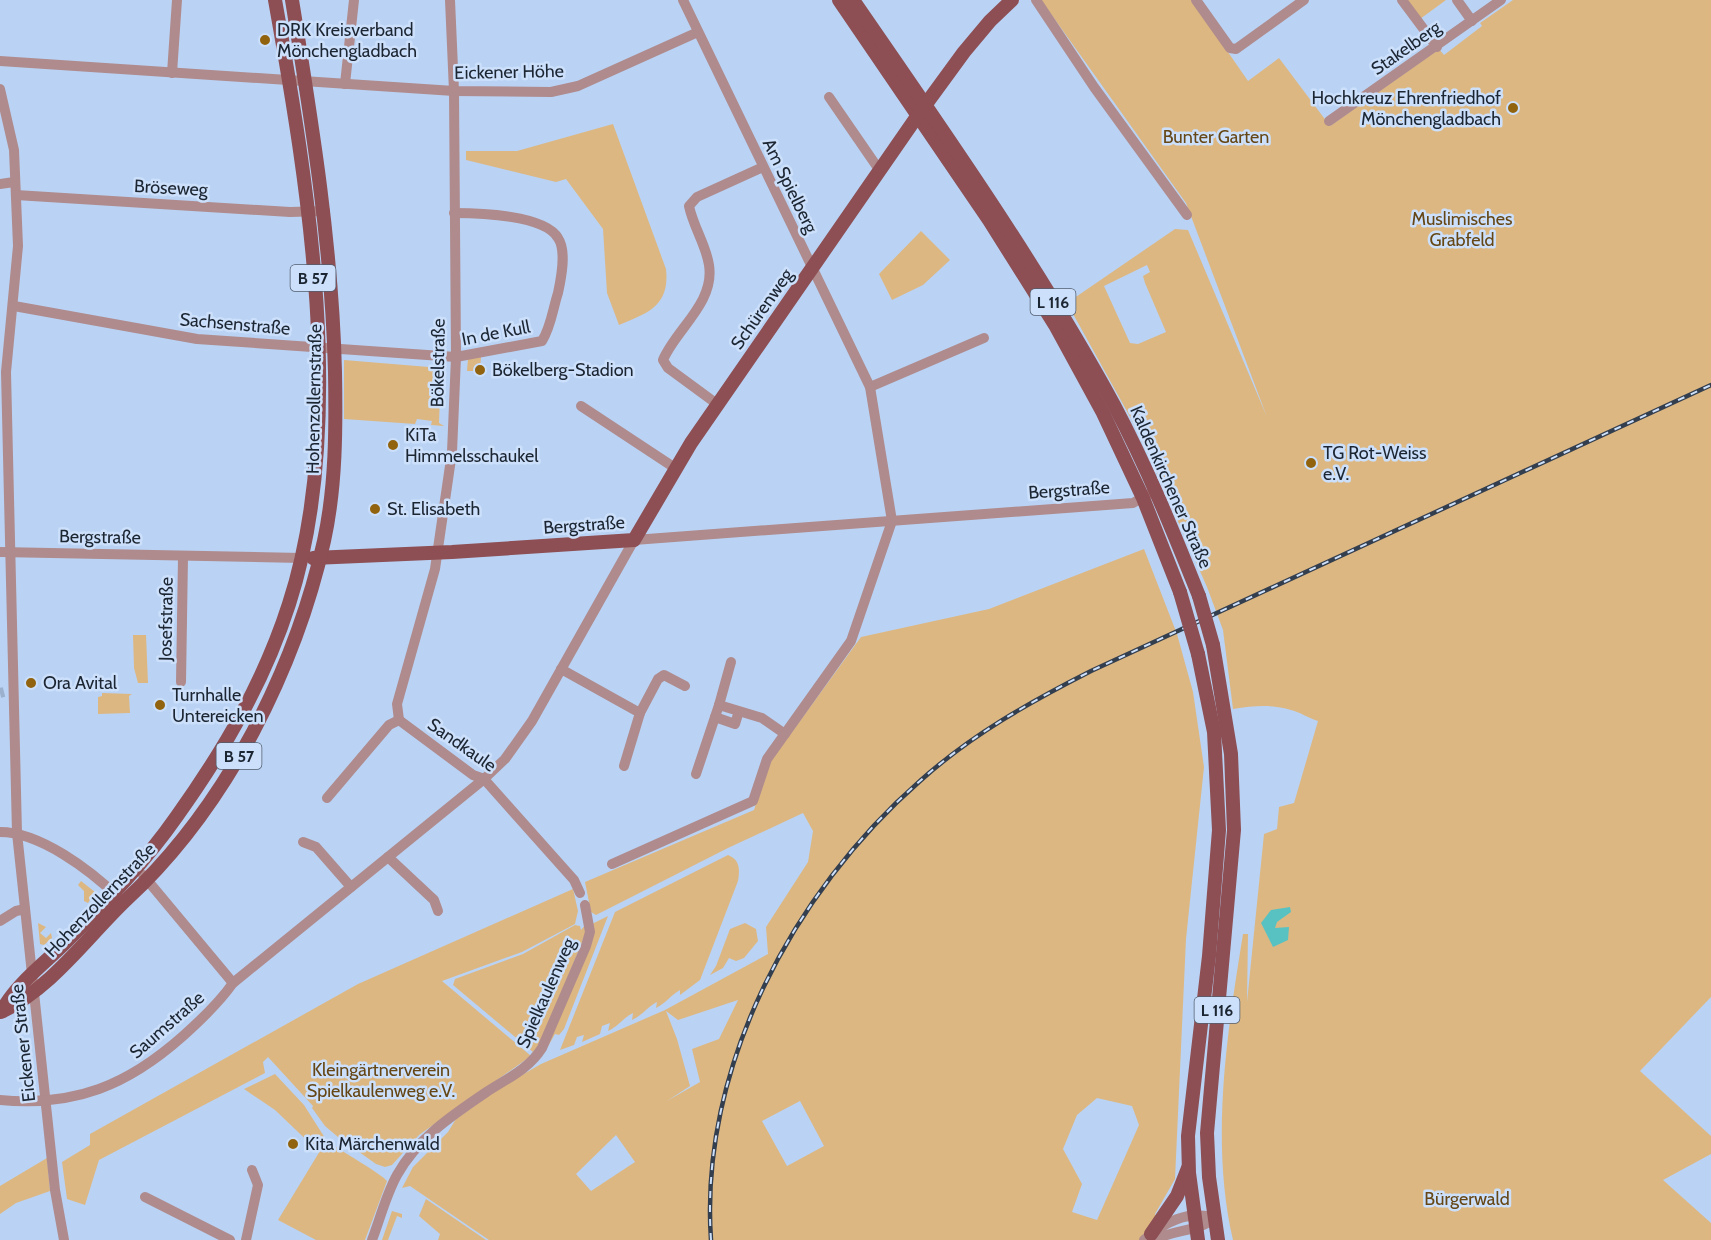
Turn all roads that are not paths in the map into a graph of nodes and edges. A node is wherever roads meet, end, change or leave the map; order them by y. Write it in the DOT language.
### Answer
graph roads {
  1 [pos="177,0"];
  2 [pos="275,0"];
  3 [pos="292,0"];
  4 [pos="354,0"];
  5 [pos="450,0"];
  6 [pos="683,0"];
  7 [pos="839,0"];
  8 [pos="853,0"];
  9 [pos="1012,0"];
  10 [pos="1036,0"];
  11 [pos="1196,0"];
  12 [pos="1304,0"];
  13 [pos="1402,0"];
  14 [pos="1457,0"];
  15 [pos="1501,0"];
  16 [pos="1472,21"];
  17 [pos="698,32"];
  18 [pos="1437,47"];
  19 [pos="0,61"];
  20 [pos="172,73"];
  21 [pos="289,81"];
  22 [pos="305,81"];
  23 [pos="345,84"];
  24 [pos="0,89"];
  25 [pos="454,91"];
  26 [pos="829,97"];
  27 [pos="922,110"];
  28 [pos="1329,121"];
  29 [pos="763,167"];
  30 [pos="880,171"];
  31 [pos="14,182"];
  32 [pos="0,184"];
  33 [pos="16,195"];
  34 [pos="325,211"];
  35 [pos="309,212"];
  36 [pos="454,213"];
  37 [pos="1187,215"];
  38 [pos="812,269"];
  39 [pos="14,306"];
  40 [pos="5,327"];
  41 [pos="984,338"];
  42 [pos="318,347"];
  43 [pos="334,349"];
  44 [pos="456,357"];
  45 [pos="870,387"];
  46 [pos="2,389"];
  47 [pos="717,404"];
  48 [pos="580,406"];
  49 [pos="675,468"];
  50 [pos="1156,490"];
  51 [pos="1143,498"];
  52 [pos="892,521"];
  53 [pos="634,540"];
  54 [pos="5,553"];
  55 [pos="438,553"];
  56 [pos="183,557"];
  57 [pos="302,558"];
  58 [pos="319,558"];
  59 [pos="731,662"];
  60 [pos="561,669"];
  61 [pos="181,682"];
  62 [pos="685,686"];
  63 [pos="719,705"];
  64 [pos="739,711"];
  65 [pos="640,713"];
  66 [pos="715,717"];
  67 [pos="399,720"];
  68 [pos="785,734"];
  69 [pos="624,765"];
  70 [pos="696,774"];
  71 [pos="484,779"];
  72 [pos="327,798"];
  73 [pos="0,832"];
  74 [pos="17,833"];
  75 [pos="303,842"];
  76 [pos="388,857"];
  77 [pos="612,864"];
  78 [pos="140,865"];
  79 [pos="148,881"];
  80 [pos="351,887"];
  81 [pos="114,893"];
  82 [pos="580,893"];
  83 [pos="127,900"];
  84 [pos="585,905"];
  85 [pos="25,909"];
  86 [pos="438,911"];
  87 [pos="0,921"];
  88 [pos="32,975"];
  89 [pos="233,983"];
  90 [pos="33,994"];
  91 [pos="1,1012"];
  92 [pos="45,1099"];
  93 [pos="0,1100"];
  94 [pos="1189,1166"];
  95 [pos="252,1170"];
  96 [pos="145,1197"];
  97 [pos="1214,1218"];
  98 [pos="1196,1227"];
  99 [pos="1150,1238"];
  100 [pos="64,1240"];
  101 [pos="230,1240"];
  102 [pos="246,1240"];
  103 [pos="372,1240"];
  104 [pos="1218,1240"];
  1 -- 20 [label="street"];
  2 -- 21 [label="main road, Hohenzollernstraße / B 57"];
  3 -- 22 [label="main road, Hohenzollernstraße / B 57"];
  4 -- 23 [label="street"];
  5 -- 25 [label="street, Bökelstraße"];
  6 -- 17 [label="street, Am Spielberg"];
  7 -- 27 [label="main road, Kaldenkirchener Straße / L 116"];
  8 -- 27 [label="main road, Kaldenkirchener Straße / L 116"];
  9 -- 27 [label="main road, Schürenweg"];
  10 -- 37 [label="street"];
  11 -- 12 [label="street"];
  13 -- 18 [label="street"];
  14 -- 16 [label="street"];
  15 -- 16 [label="street, Stakelberg"];
  16 -- 18 [label="street, Stakelberg"];
  17 -- 25 [label="street, Eickener Höhe"];
  17 -- 29 [label="street, Am Spielberg"];
  18 -- 28 [label="street, Stakelberg"];
  19 -- 20 [label="street, Eickener Höhe"];
  20 -- 21 [label="street, Eickener Höhe"];
  21 -- 22 [label="street, Eickener Höhe"];
  21 -- 35 [label="main road, Hohenzollernstraße / B 57"];
  22 -- 23 [label="street, Eickener Höhe"];
  22 -- 34 [label="main road, Hohenzollernstraße / B 57"];
  23 -- 25 [label="street, Eickener Höhe"];
  24 -- 31 [label="street, Eickener Straße"];
  25 -- 36 [label="street, Bökelstraße"];
  26 -- 30 [label="street"];
  27 -- 30 [label="main road, Schürenweg"];
  27 -- 50 [label="main road, Kaldenkirchener Straße / L 116"];
  27 -- 51 [label="main road, Kaldenkirchener Straße / L 116"];
  29 -- 38 [label="street, Am Spielberg"];
  29 -- 47 [label="street"];
  30 -- 38 [label="main road, Schürenweg"];
  31 -- 32 [label="street"];
  31 -- 33 [label="street, Eickener Straße"];
  33 -- 35 [label="street, Bröseweg"];
  33 -- 39 [label="street, Eickener Straße"];
  34 -- 35 [label="street, Bröseweg"];
  34 -- 43 [label="main road, Hohenzollernstraße / B 57"];
  35 -- 42 [label="main road, Hohenzollernstraße / B 57"];
  36 -- 44 [label="street, Bökelstraße"];
  36 -- 44 [label="street, In de Kull"];
  38 -- 45 [label="street, Am Spielberg"];
  38 -- 47 [label="main road, Schürenweg"];
  39 -- 40 [label="street, Eickener Straße"];
  39 -- 42 [label="street, Sachsenstraße"];
  40 -- 46 [label="street, Eickener Straße"];
  41 -- 45 [label="street"];
  42 -- 43 [label="street, Sachsenstraße"];
  42 -- 57 [label="main road, Hohenzollernstraße / B 57"];
  43 -- 44 [label="street, Sachsenstraße"];
  43 -- 58 [label="main road, Hohenzollernstraße / B 57"];
  44 -- 55 [label="street, Bökelstraße"];
  45 -- 52 [label="street, Am Spielberg"];
  46 -- 54 [label="street, Eickener Straße"];
  47 -- 49 [label="main road, Schürenweg"];
  48 -- 49 [label="street"];
  49 -- 53 [label="main road, Schürenweg"];
  50 -- 51 [label="street, Bergstraße"];
  50 -- 97 [label="main road, Kaldenkirchener Straße / L 116, bridge"];
  51 -- 52 [label="street, Bergstraße"];
  51 -- 94 [label="main road, Kaldenkirchener Straße / L 116, bridge"];
  52 -- 53 [label="street, Bergstraße"];
  52 -- 68 [label="street"];
  53 -- 55 [label="main road, Bergstraße"];
  53 -- 60 [label="street, Schürenweg"];
  54 -- 56 [label="street, Bergstraße"];
  54 -- 74 [label="street, Eickener Straße"];
  55 -- 58 [label="main road, Bergstraße"];
  55 -- 67 [label="street, Bökelstraße"];
  56 -- 57 [label="street, Bergstraße"];
  56 -- 61 [label="street, Josefstraße"];
  57 -- 58 [label="main road, Bergstraße"];
  57 -- 78 [label="main road, Hohenzollernstraße / B 57"];
  58 -- 79 [label="main road, Hohenzollernstraße / B 57"];
  59 -- 63 [label="street"];
  60 -- 65 [label="street"];
  60 -- 71 [label="street, Schürenweg"];
  62 -- 65 [label="street"];
  63 -- 64 [label="street"];
  63 -- 66 [label="street"];
  64 -- 66 [label="street"];
  64 -- 68 [label="street"];
  65 -- 69 [label="street"];
  66 -- 70 [label="street"];
  67 -- 71 [label="street, Sandkaule"];
  67 -- 72 [label="street"];
  68 -- 77 [label="street"];
  71 -- 76 [label="street, Saumstraße"];
  71 -- 82 [label="street, Sandkaule"];
  73 -- 74 [label="street"];
  74 -- 81 [label="street"];
  74 -- 85 [label="street, Eickener Straße"];
  75 -- 80 [label="street"];
  76 -- 80 [label="street, Saumstraße"];
  76 -- 86 [label="street"];
  78 -- 79 [label="street"];
  78 -- 81 [label="main road, Hohenzollernstraße / B 57"];
  79 -- 83 [label="main road, Hohenzollernstraße / B 57"];
  79 -- 89 [label="street"];
  80 -- 89 [label="street, Saumstraße"];
  81 -- 83 [label="street"];
  81 -- 88 [label="main road, Hohenzollernstraße / B 57"];
  83 -- 90 [label="main road, Hohenzollernstraße / B 57"];
  84 -- 103 [label="street, Spielkaulenweg"];
  85 -- 87 [label="street"];
  85 -- 88 [label="street, Eickener Straße"];
  88 -- 90 [label="street, Eickener Straße"];
  88 -- 91 [label="main road, B 57"];
  89 -- 92 [label="street, Saumstraße"];
  90 -- 91 [label="main road, B 57"];
  90 -- 92 [label="street, Eickener Straße"];
  92 -- 93 [label="street, Saumstraße"];
  92 -- 100 [label="street, Eickener Straße"];
  94 -- 98 [label="main road, Kaldenkirchener Straße / L 116"];
  94 -- 99 [label="main road"];
  95 -- 102 [label="street"];
  96 -- 101 [label="street"];
  97 -- 98 [label="street"];
  97 -- 104 [label="main road, Kaldenkirchener Straße / L 116"];
  98 -- 99 [label="street"];
}
